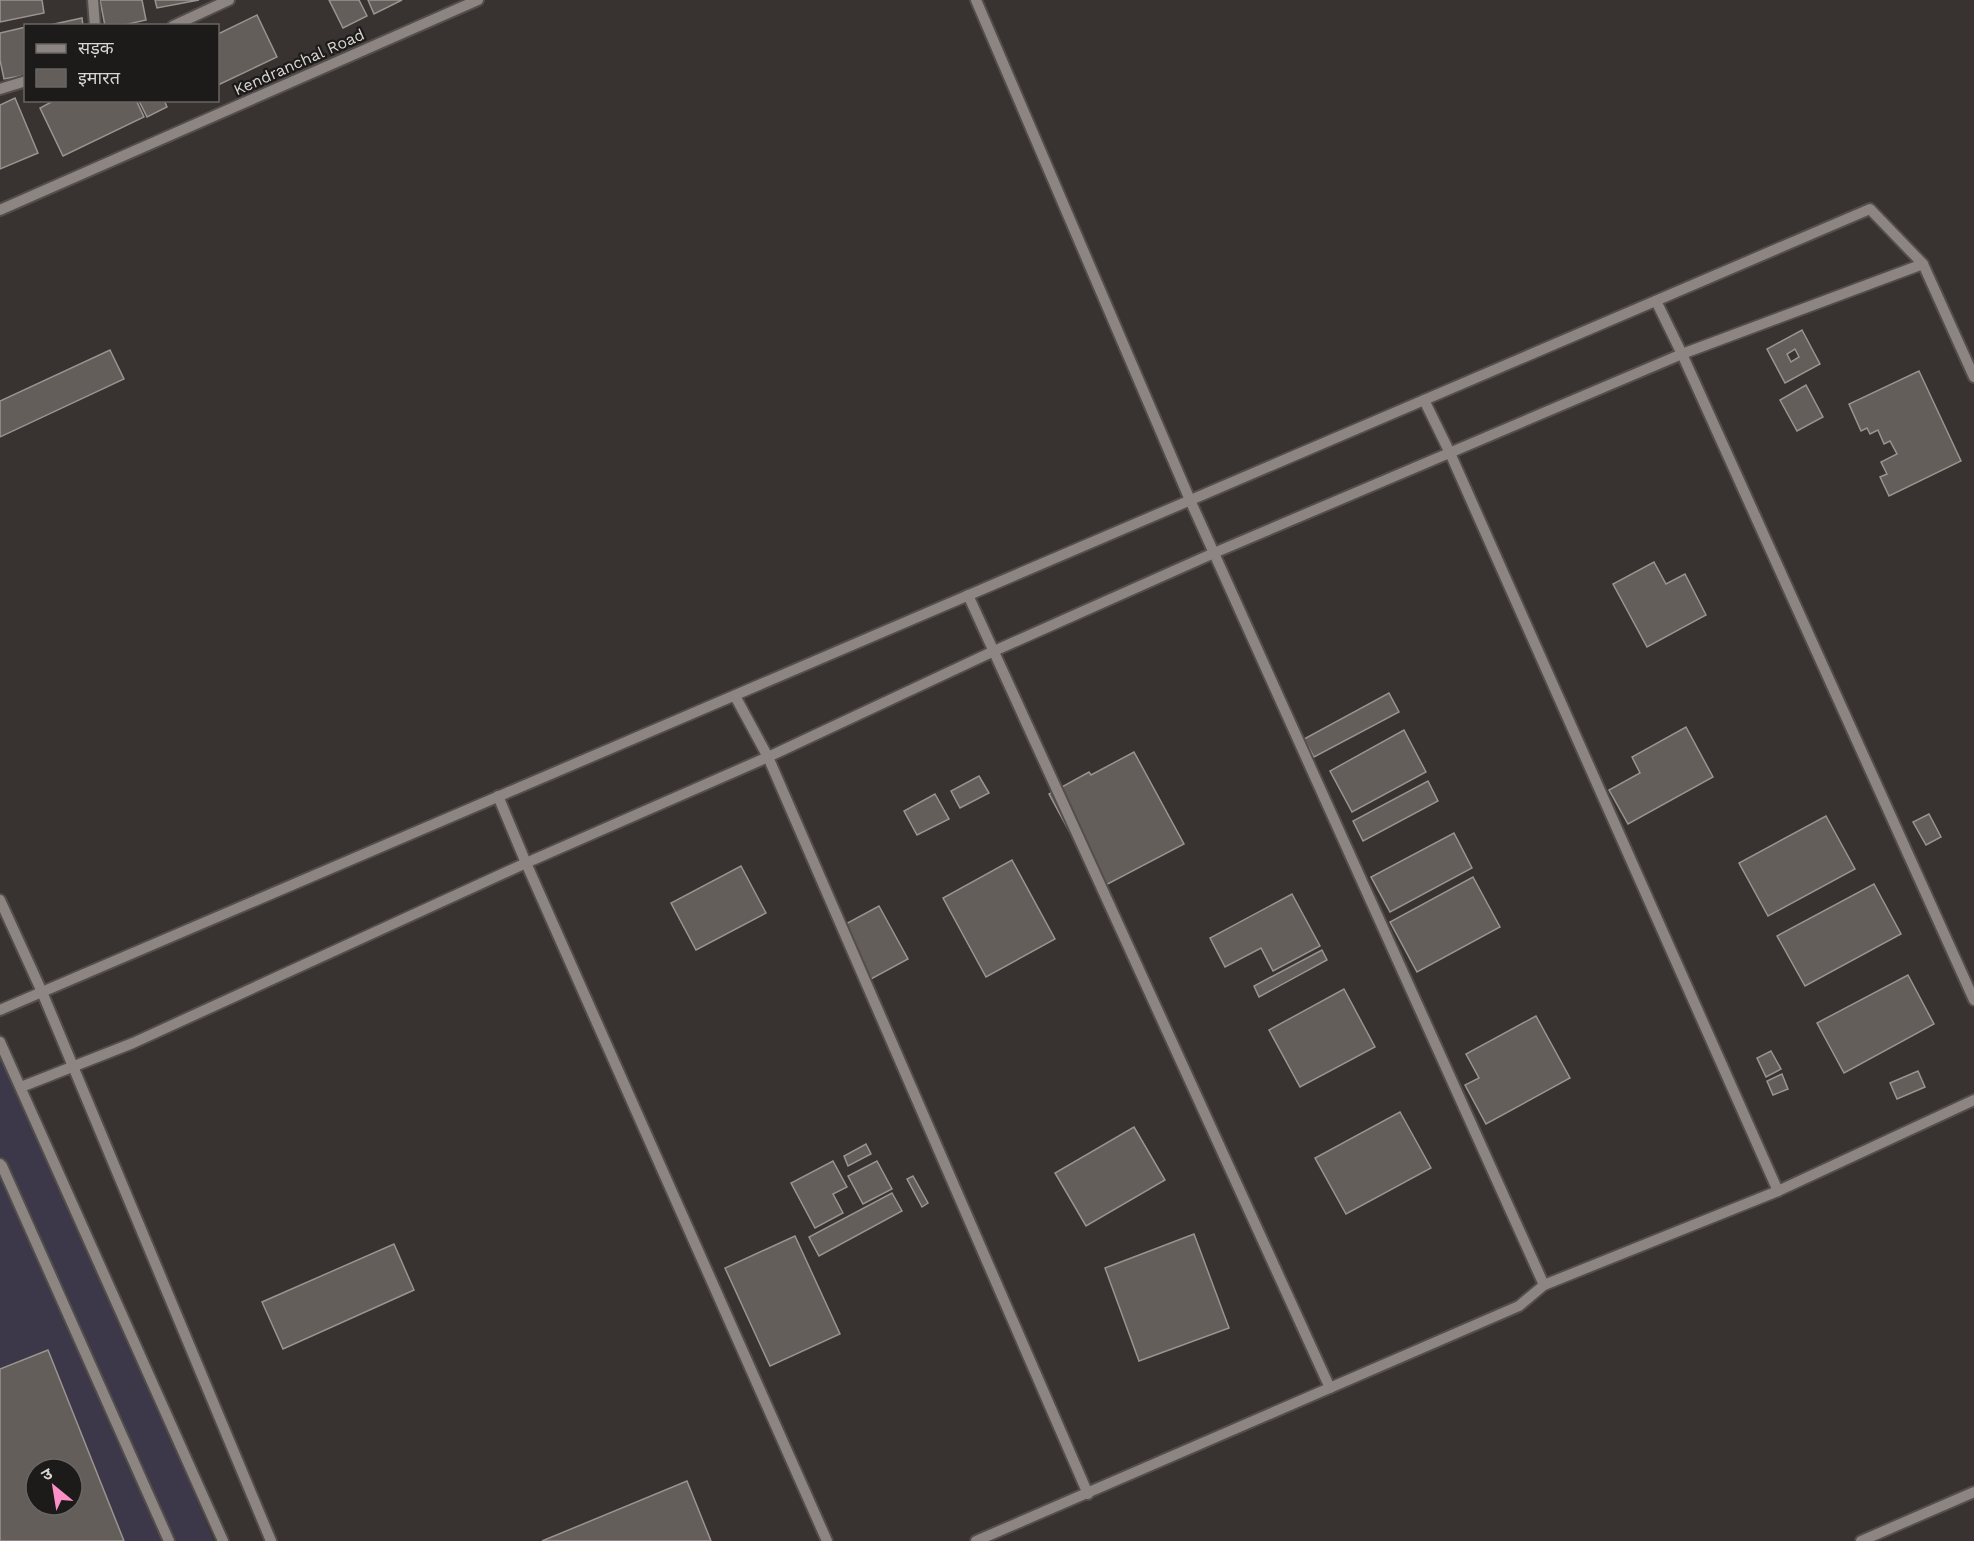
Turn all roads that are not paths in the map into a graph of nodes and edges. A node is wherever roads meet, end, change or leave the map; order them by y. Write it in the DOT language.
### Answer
graph roads {
  1 [pos="93,0"];
  2 [pos="229,0"];
  3 [pos="478,0"];
  4 [pos="976,0"];
  5 [pos="95,24"];
  6 [pos="176,24"];
  7 [pos="24,82"];
  8 [pos="0,89"];
  9 [pos="0,210"];
  10 [pos="1923,264"];
  11 [pos="1656,301"];
  12 [pos="1682,354"];
  13 [pos="1974,377"];
  14 [pos="1424,400"];
  15 [pos="1450,453"];
  16 [pos="1190,500"];
  17 [pos="1214,553"];
  18 [pos="968,596"];
  19 [pos="994,651"];
  20 [pos="735,696"];
  21 [pos="768,757"];
  22 [pos="498,796"];
  23 [pos="526,863"];
  24 [pos="0,900"];
  25 [pos="42,992"];
  26 [pos="1974,1000"];
  27 [pos="0,1010"];
  28 [pos="0,1042"];
  29 [pos="72,1067"];
  30 [pos="21,1087"];
  31 [pos="1974,1100"];
  32 [pos="0,1164"];
  33 [pos="1778,1191"];
  34 [pos="1544,1285"];
  35 [pos="1330,1388"];
  36 [pos="1974,1492"];
  37 [pos="1088,1494"];
  38 [pos="169,1541"];
  39 [pos="223,1541"];
  40 [pos="271,1541"];
  41 [pos="827,1541"];
  42 [pos="976,1541"];
  43 [pos="1862,1541"];
  1 -- 5 [label="street"];
  2 -- 6 [label="street"];
  3 -- 9 [label="street, Kendranchal Road"];
  4 -- 16 [label="street"];
  7 -- 8 [label="street"];
  10 -- 11 [label="street"];
  10 -- 12 [label="street"];
  10 -- 13 [label="street"];
  11 -- 12 [label="street"];
  11 -- 14 [label="street"];
  12 -- 15 [label="street"];
  12 -- 26 [label="street"];
  14 -- 15 [label="street"];
  14 -- 16 [label="street"];
  15 -- 17 [label="street"];
  15 -- 33 [label="street"];
  16 -- 17 [label="street"];
  16 -- 18 [label="street"];
  17 -- 19 [label="street"];
  17 -- 34 [label="street"];
  18 -- 19 [label="street"];
  18 -- 20 [label="street"];
  19 -- 21 [label="street"];
  19 -- 35 [label="street"];
  20 -- 21 [label="street"];
  20 -- 22 [label="street"];
  21 -- 23 [label="street"];
  21 -- 37 [label="street"];
  22 -- 23 [label="street"];
  22 -- 25 [label="street"];
  23 -- 29 [label="street"];
  23 -- 41 [label="street"];
  24 -- 25 [label="street"];
  25 -- 27 [label="street"];
  25 -- 29 [label="street"];
  28 -- 30 [label="street"];
  29 -- 30 [label="street"];
  29 -- 40 [label="street"];
  30 -- 39 [label="street"];
  31 -- 33 [label="street"];
  32 -- 38 [label="street"];
  33 -- 34 [label="street"];
  34 -- 35 [label="street"];
  35 -- 37 [label="street"];
  36 -- 43 [label="street"];
  37 -- 42 [label="street"];
}
